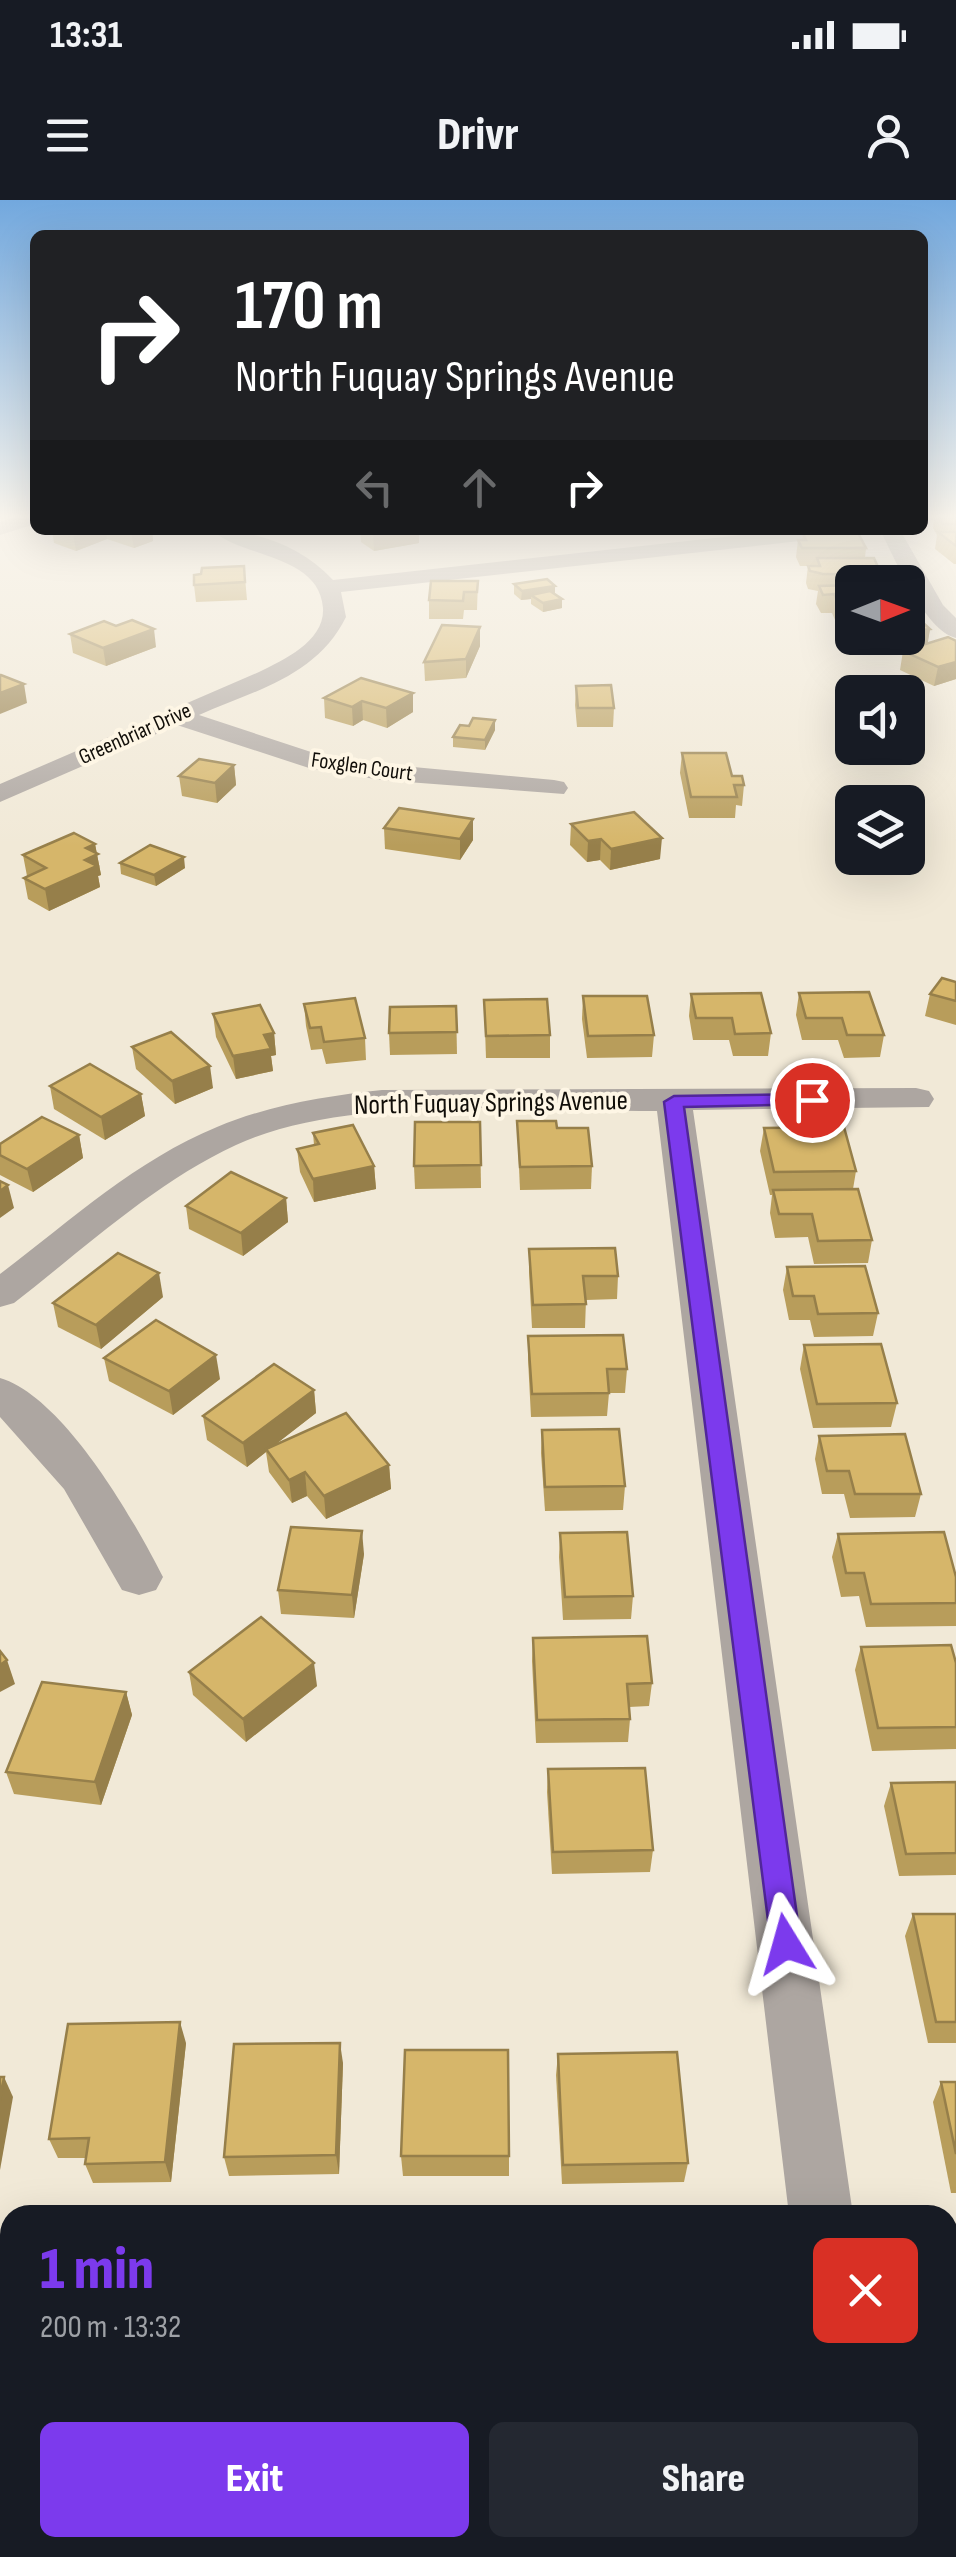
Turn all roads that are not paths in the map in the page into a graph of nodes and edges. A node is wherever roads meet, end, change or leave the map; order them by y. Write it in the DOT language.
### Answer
graph roads {
  1 [pos="329,626"];
  2 [pos="176,716"];
  3 [pos="554,788"];
  4 [pos="0,794"];
  5 [pos="916,1099"];
  6 [pos="674,1102"];
  7 [pos="0,1294"];
  8 [pos="0,1393"];
  9 [pos="139,1577"];
  10 [pos="820,2205"];
  1 -- 2 [label="street, Greenbriar Drive"];
  2 -- 3 [label="street, Foxglen Court"];
  2 -- 4 [label="street, Greenbriar Drive"];
  5 -- 6 [label="street, North Fuquay Springs Avenue"];
  6 -- 7 [label="street, North Fuquay Springs Avenue"];
  6 -- 10 [label="street"];
  8 -- 9 [label="street"];
}
